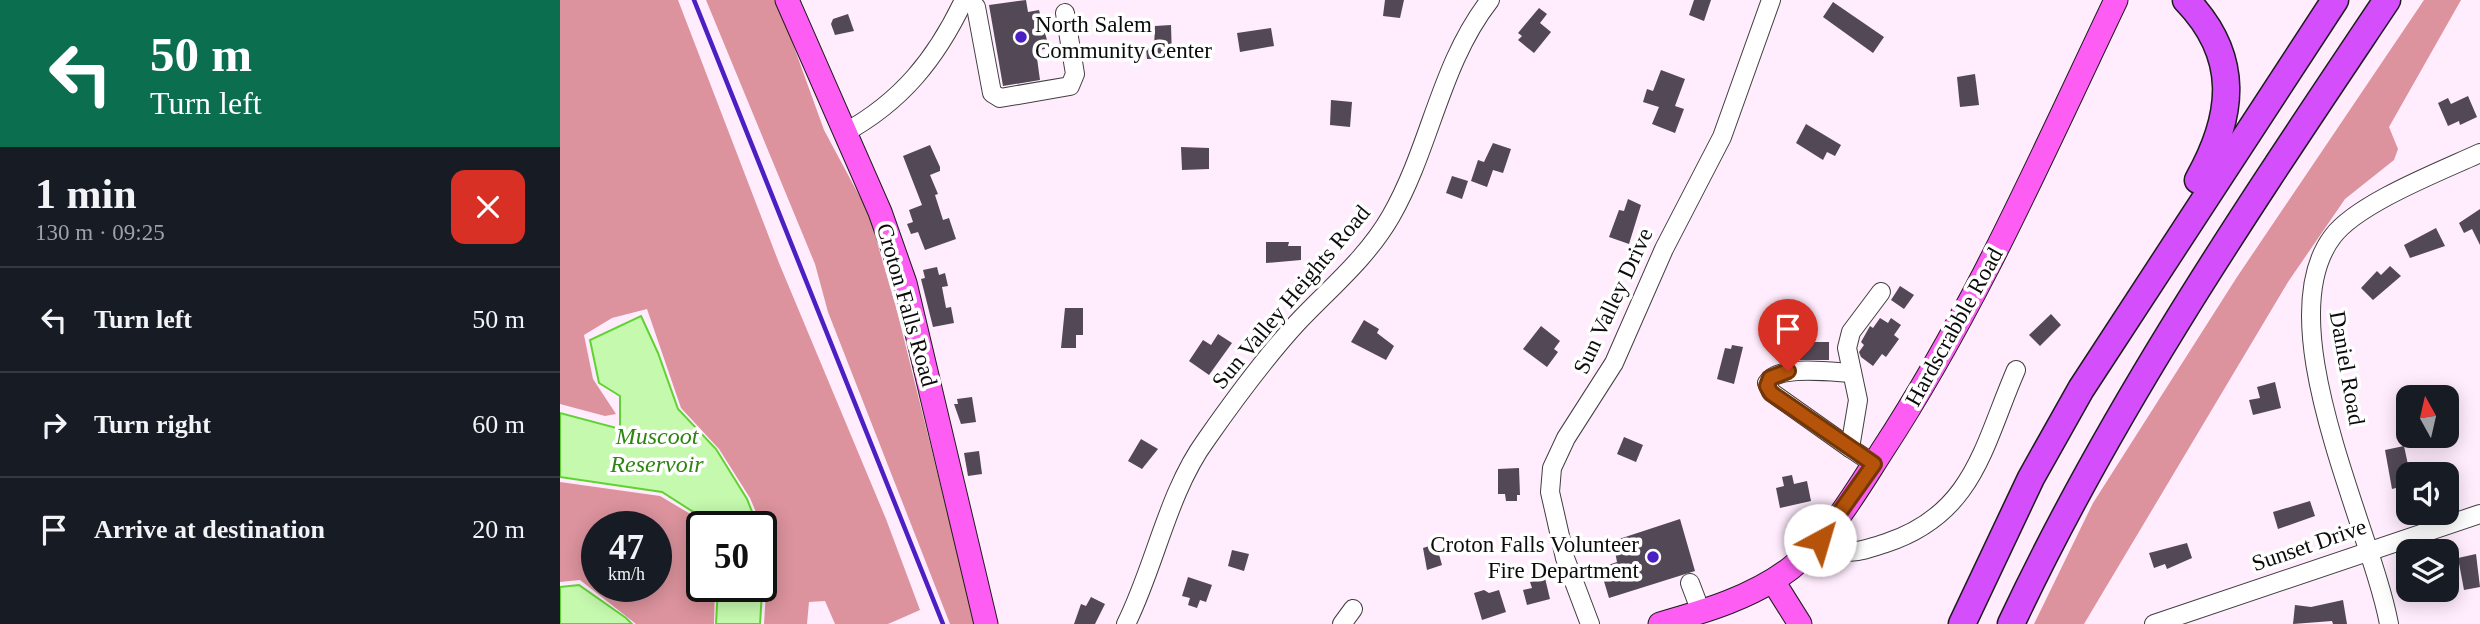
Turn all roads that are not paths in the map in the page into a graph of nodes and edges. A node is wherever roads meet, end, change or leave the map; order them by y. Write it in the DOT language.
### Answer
graph roads {
  1 [pos="787,0"];
  2 [pos="966,0"];
  3 [pos="1490,0"];
  4 [pos="1771,0"];
  5 [pos="2116,0"];
  6 [pos="2186,0"];
  7 [pos="2336,0"];
  8 [pos="2387,0"];
  9 [pos="1065,13"];
  10 [pos="844,133"];
  11 [pos="2480,153"];
  12 [pos="2157,273"];
  13 [pos="1881,292"];
  14 [pos="2016,370"];
  15 [pos="1852,373"];
  16 [pos="1850,448"];
  17 [pos="1874,464"];
  18 [pos="2480,514"];
  19 [pos="1820,540"];
  20 [pos="2368,551"];
  21 [pos="1773,581"];
  22 [pos="1690,583"];
  23 [pos="1701,612"];
  24 [pos="986,624"];
  25 [pos="1126,624"];
  26 [pos="1590,624"];
  27 [pos="1660,624"];
  28 [pos="1800,624"];
  29 [pos="1962,624"];
  30 [pos="2011,624"];
  31 [pos="2154,624"];
  32 [pos="2389,624"];
  1 -- 10 [label="main road, Croton Falls Road"];
  2 -- 9 [label="street"];
  2 -- 10 [label="street"];
  3 -- 25 [label="street, Sun Valley Heights Road"];
  4 -- 26 [label="street, Sun Valley Drive"];
  5 -- 17 [label="main road, Hardscrabble Road"];
  6 -- 12 [label="highway"];
  7 -- 12 [label="highway"];
  8 -- 30 [label="highway"];
  10 -- 24 [label="main road, Croton Falls Road"];
  11 -- 20 [label="street, Daniel Road"];
  12 -- 29 [label="highway"];
  13 -- 15 [label="street"];
  14 -- 19 [label="street"];
  15 -- 16 [label="street"];
  15 -- 16 [label="street"];
  16 -- 17 [label="street"];
  17 -- 19 [label="main road, Hardscrabble Road"];
  18 -- 20 [label="street, Sunset Drive"];
  19 -- 21 [label="main road, Hardscrabble Road"];
  20 -- 31 [label="street, Sunset Drive"];
  20 -- 32 [label="street, Daniel Road"];
  21 -- 23 [label="main road"];
  21 -- 28 [label="main road"];
  22 -- 23 [label="street"];
  23 -- 27 [label="main road"];
}
